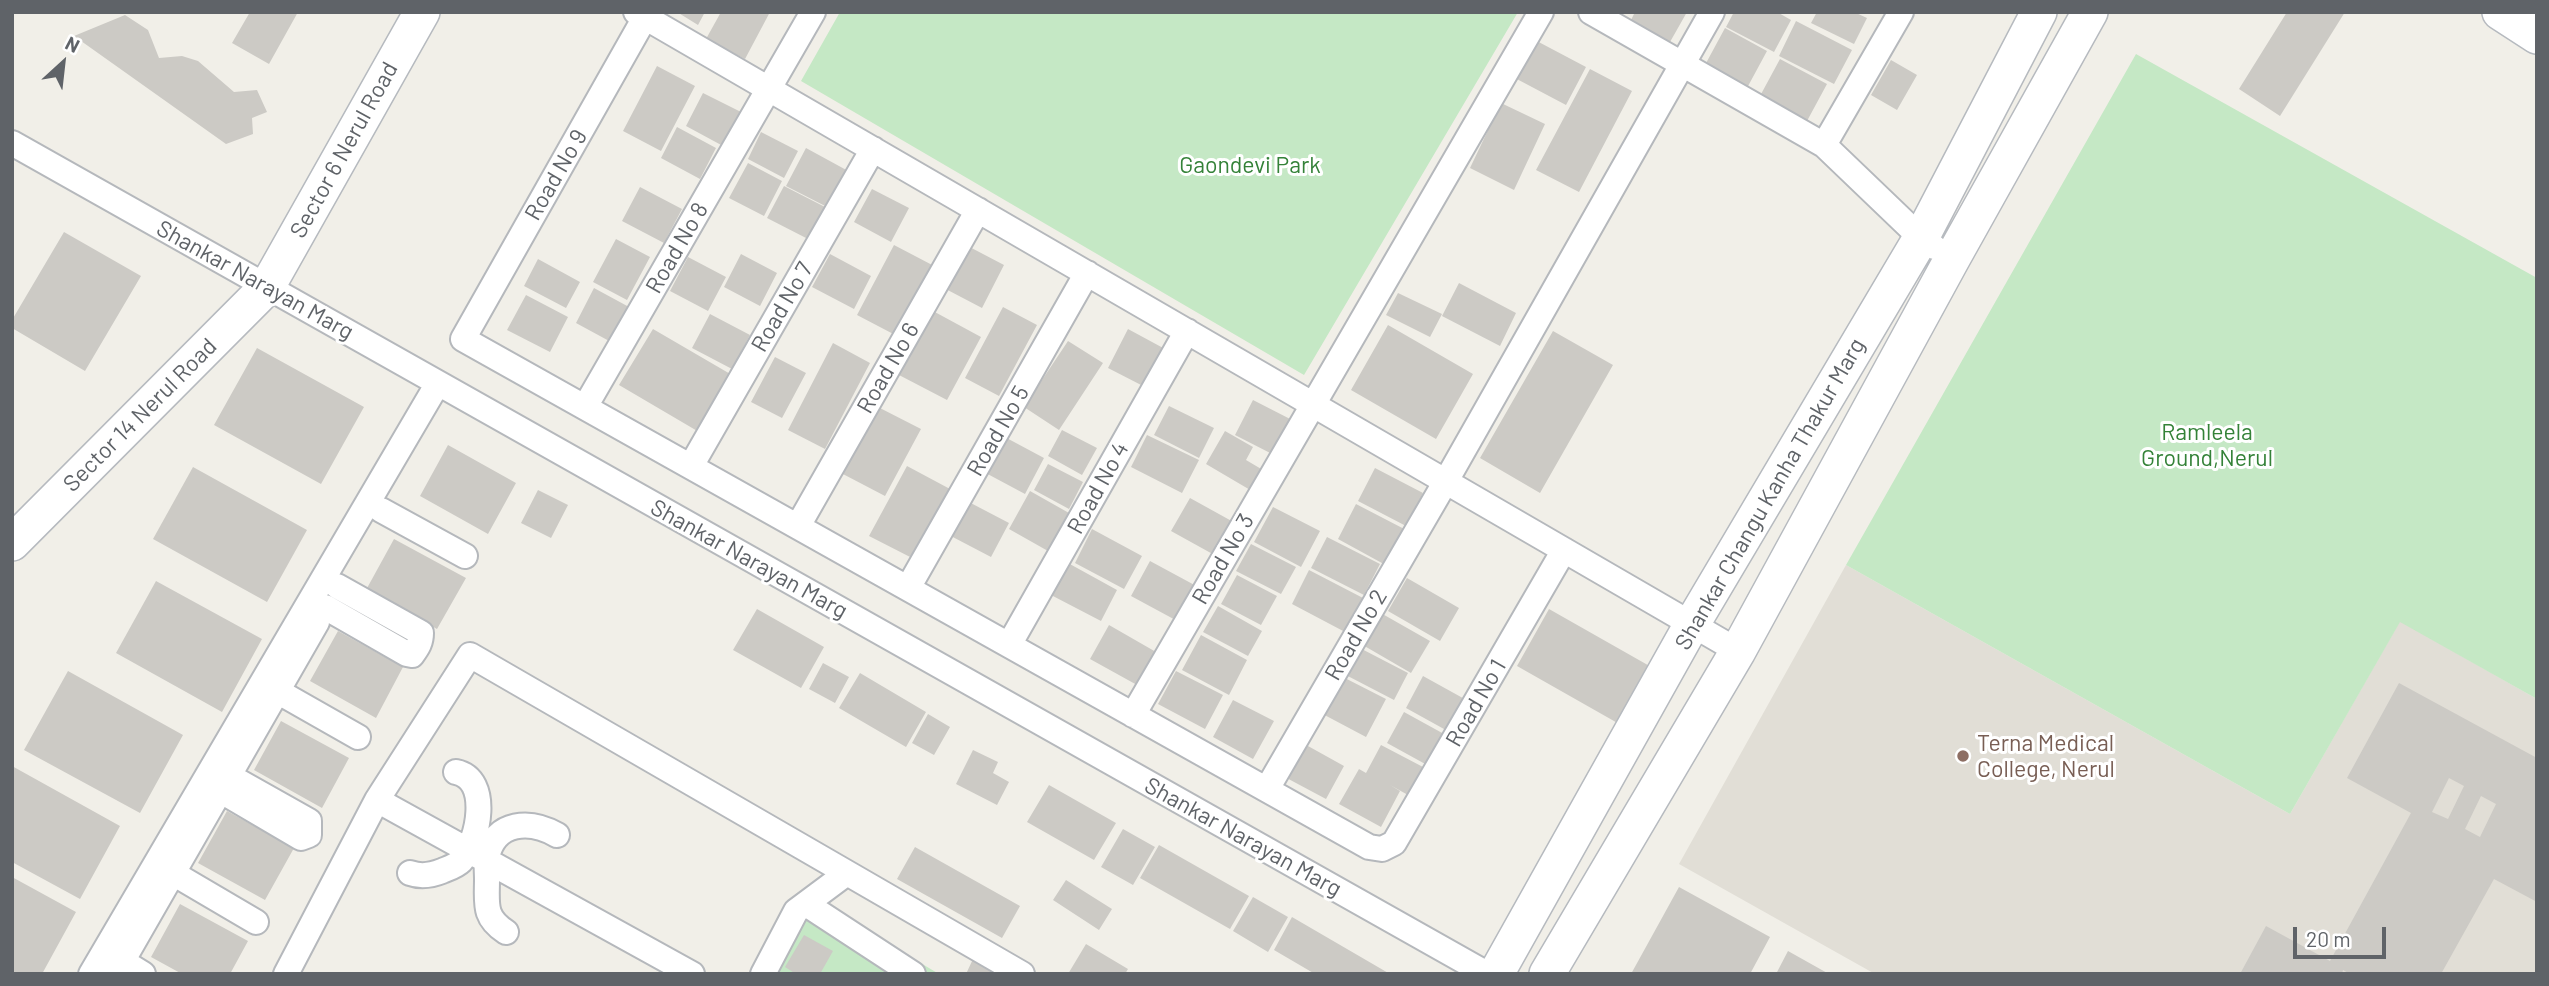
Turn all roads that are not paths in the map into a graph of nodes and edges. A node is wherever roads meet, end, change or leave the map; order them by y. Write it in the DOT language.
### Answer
graph roads {
  1 [pos="422,12"];
  2 [pos="813,12"];
  3 [pos="1541,12"];
  4 [pos="1591,12"];
  5 [pos="1712,12"];
  6 [pos="1900,12"];
  7 [pos="2039,12"];
  8 [pos="2090,12"];
  9 [pos="2500,12"];
  10 [pos="643,14"];
  11 [pos="2537,36"];
  12 [pos="1682,64"];
  13 [pos="769,89"];
  14 [pos="12,143"];
  15 [pos="1824,145"];
  16 [pos="873,149"];
  17 [pos="978,210"];
  18 [pos="1921,238"];
  19 [pos="1952,259"];
  20 [pos="1087,273"];
  21 [pos="267,287"];
  22 [pos="1187,331"];
  23 [pos="438,383"];
  24 [pos="1313,404"];
  25 [pos="585,407"];
  26 [pos="433,420"];
  27 [pos="691,466"];
  28 [pos="1446,481"];
  29 [pos="381,510"];
  30 [pos="797,526"];
  31 [pos="12,543"];
  32 [pos="1564,550"];
  33 [pos="465,556"];
  34 [pos="908,588"];
  35 [pos="1692,624"];
  36 [pos="1009,645"];
  37 [pos="1738,651"];
  38 [pos="270,687"];
  39 [pos="1133,715"];
  40 [pos="358,737"];
  41 [pos="456,772"];
  42 [pos="1267,789"];
  43 [pos="377,800"];
  44 [pos="557,835"];
  45 [pos="478,855"];
  46 [pos="164,868"];
  47 [pos="410,873"];
  48 [pos="848,873"];
  49 [pos="806,904"];
  50 [pos="256,922"];
  51 [pos="506,932"];
  52 [pos="127,970"];
  53 [pos="91,974"];
  54 [pos="286,974"];
  55 [pos="692,974"];
  56 [pos="763,974"];
  57 [pos="914,974"];
  58 [pos="1022,974"];
  59 [pos="1487,974"];
  60 [pos="1496,974"];
  61 [pos="1547,974"];
  1 -- 21 [label="street, Sector 6 Nerul Road"];
  2 -- 13 [label="street, Road No 8"];
  3 -- 24 [label="street, Road No 3"];
  4 -- 12 [label="street"];
  5 -- 12 [label="street, Road No 2"];
  6 -- 15 [label="street"];
  7 -- 18 [label="street, Shankar Changu Kanha Thakur Marg"];
  8 -- 19 [label="street, Shankar Changu Kanha Thakur Marg"];
  9 -- 11 [label="street"];
  10 -- 13 [label="street"];
  10 -- 25 [label="street, Road No 9"];
  12 -- 15 [label="street"];
  12 -- 28 [label="street, Road No 2"];
  13 -- 16 [label="street"];
  13 -- 25 [label="street, Road No 8"];
  14 -- 21 [label="street, Shankar Narayan Marg"];
  15 -- 18 [label="street"];
  16 -- 17 [label="street"];
  16 -- 27 [label="street, Road No 7"];
  17 -- 20 [label="street"];
  17 -- 30 [label="street, Road No 6"];
  18 -- 19 [label="street"];
  18 -- 35 [label="street, Shankar Changu Kanha Thakur Marg"];
  19 -- 37 [label="street, Shankar Changu Kanha Thakur Marg"];
  20 -- 22 [label="street"];
  20 -- 34 [label="street, Road No 5"];
  21 -- 23 [label="street, Shankar Narayan Marg"];
  21 -- 31 [label="street, Sector 14 Nerul Road"];
  22 -- 24 [label="street"];
  22 -- 36 [label="street, Road No 4"];
  23 -- 38 [label="street"];
  23 -- 59 [label="street, Shankar Narayan Marg"];
  24 -- 28 [label="street"];
  24 -- 39 [label="street, Road No 3"];
  25 -- 27 [label="street"];
  26 -- 29 [label="street"];
  27 -- 30 [label="street"];
  28 -- 32 [label="street"];
  28 -- 42 [label="street, Road No 2"];
  29 -- 33 [label="street"];
  29 -- 38 [label="street"];
  30 -- 34 [label="street"];
  32 -- 35 [label="street"];
  32 -- 42 [label="street, Road No 1"];
  34 -- 36 [label="street"];
  35 -- 37 [label="street"];
  35 -- 60 [label="street, Shankar Changu Kanha Thakur Marg"];
  36 -- 39 [label="street"];
  37 -- 61 [label="street, Shankar Changu Kanha Thakur Marg"];
  38 -- 40 [label="street"];
  38 -- 46 [label="street"];
  38 -- 46 [label="street"];
  39 -- 42 [label="street"];
  41 -- 45 [label="street"];
  43 -- 45 [label="street"];
  43 -- 48 [label="street"];
  43 -- 54 [label="street"];
  44 -- 45 [label="street"];
  45 -- 47 [label="street"];
  45 -- 51 [label="street"];
  45 -- 55 [label="street"];
  46 -- 50 [label="street"];
  46 -- 52 [label="street"];
  46 -- 53 [label="street"];
  48 -- 49 [label="street"];
  48 -- 58 [label="street"];
  49 -- 56 [label="street"];
  49 -- 57 [label="street"];
}
